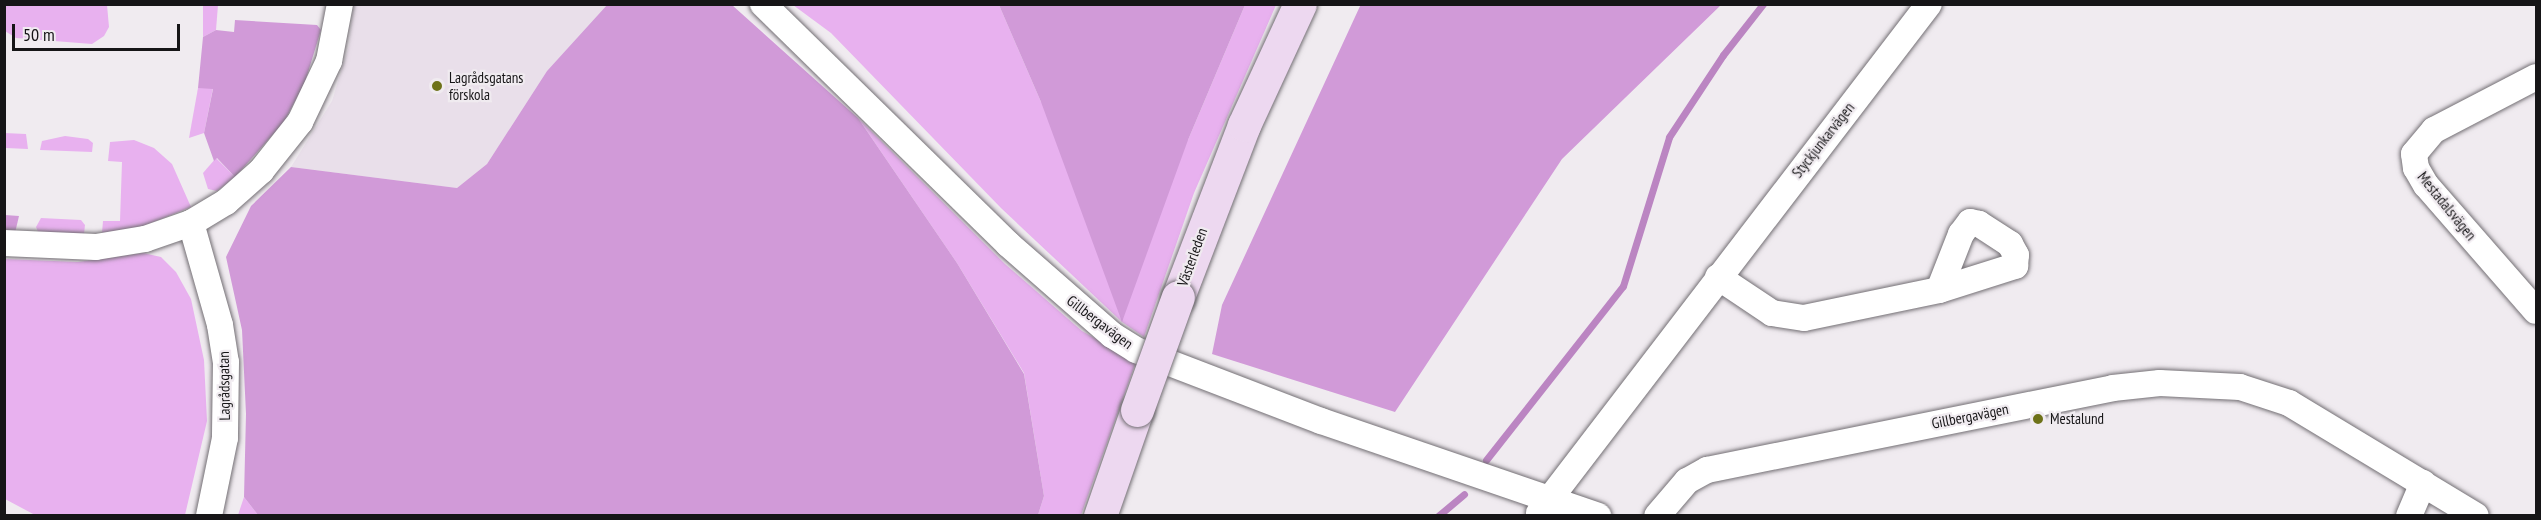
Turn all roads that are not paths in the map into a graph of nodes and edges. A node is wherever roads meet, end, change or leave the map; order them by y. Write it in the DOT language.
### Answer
graph roads {
  1 [pos="340,4"];
  2 [pos="763,4"];
  3 [pos="1300,4"];
  4 [pos="1929,4"];
  5 [pos="2536,77"];
  6 [pos="191,223"];
  7 [pos="4,243"];
  8 [pos="1718,277"];
  9 [pos="1939,290"];
  10 [pos="2536,311"];
  11 [pos="2423,483"];
  12 [pos="1542,508"];
  13 [pos="209,516"];
  14 [pos="1100,516"];
  15 [pos="1598,516"];
  16 [pos="1657,516"];
  17 [pos="2409,516"];
  18 [pos="2476,516"];
  1 -- 6 [label="street"];
  2 -- 12 [label="street, Gillbergavägen"];
  3 -- 14 [label="main road, Västerleden, bridge"];
  4 -- 8 [label="street, Styckjunkarvägen"];
  5 -- 10 [label="street, Mestadalsvägen"];
  6 -- 7 [label="street"];
  6 -- 13 [label="street, Lagrådsgatan"];
  8 -- 9 [label="street"];
  8 -- 12 [label="street, Styckjunkarvägen"];
  11 -- 16 [label="street, Gillbergavägen"];
  11 -- 17 [label="street"];
  11 -- 18 [label="street, Gillbergavägen"];
  12 -- 15 [label="street, Gillbergavägen"];
}
